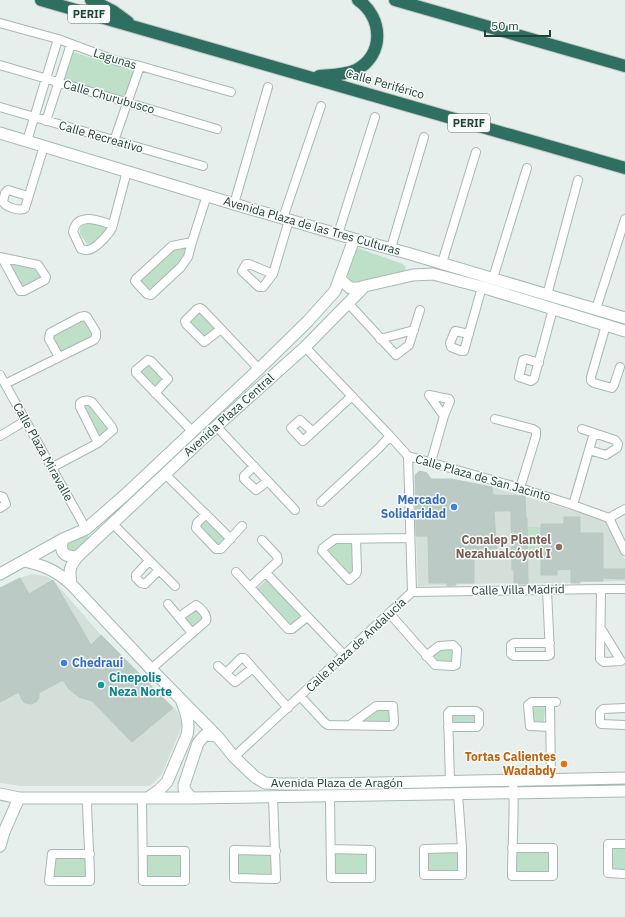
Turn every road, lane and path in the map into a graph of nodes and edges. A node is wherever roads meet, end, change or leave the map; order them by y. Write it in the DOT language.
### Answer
graph roads {
  1 [pos="41,0"];
  2 [pos="92,0"];
  3 [pos="358,0"];
  4 [pos="395,0"];
  5 [pos="0,23"];
  6 [pos="137,28"];
  7 [pos="58,39"];
  8 [pos="71,44"];
  9 [pos="0,65"];
  10 [pos="140,66"];
  11 [pos="625,66"];
  12 [pos="312,77"];
  13 [pos="45,79"];
  14 [pos="57,82"];
  15 [pos="268,87"];
  16 [pos="231,92"];
  17 [pos="126,102"];
  18 [pos="321,106"];
  19 [pos="0,107"];
  20 [pos="375,117"];
  21 [pos="34,118"];
  22 [pos="46,121"];
  23 [pos="217,129"];
  24 [pos="0,133"];
  25 [pos="424,137"];
  26 [pos="26,141"];
  27 [pos="114,141"];
  28 [pos="42,150"];
  29 [pos="476,152"];
  30 [pos="203,166"];
  31 [pos="527,168"];
  32 [pos="625,168"];
  33 [pos="125,177"];
  34 [pos="578,180"];
  35 [pos="207,195"];
  36 [pos="28,196"];
  37 [pos="234,204"];
  38 [pos="625,220"];
  39 [pos="286,223"];
  40 [pos="113,224"];
  41 [pos="338,234"];
  42 [pos="354,239"];
  43 [pos="192,242"];
  44 [pos="390,248"];
  45 [pos="407,253"];
  46 [pos="1,257"];
  47 [pos="442,263"];
  48 [pos="273,274"];
  49 [pos="413,275"];
  50 [pos="340,278"];
  51 [pos="493,278"];
  52 [pos="365,286"];
  53 [pos="482,287"];
  54 [pos="547,295"];
  55 [pos="348,303"];
  56 [pos="553,309"];
  57 [pos="596,309"];
  58 [pos="420,310"];
  59 [pos="625,318"];
  60 [pos="606,325"];
  61 [pos="221,329"];
  62 [pos="414,330"];
  63 [pos="625,331"];
  64 [pos="469,334"];
  65 [pos="380,339"];
  66 [pos="305,347"];
  67 [pos="59,357"];
  68 [pos="539,363"];
  69 [pos="620,367"];
  70 [pos="259,369"];
  71 [pos="0,375"];
  72 [pos="5,384"];
  73 [pos="155,393"];
  74 [pos="352,396"];
  75 [pos="444,416"];
  76 [pos="495,419"];
  77 [pos="26,421"];
  78 [pos="216,426"];
  79 [pos="582,429"];
  80 [pos="193,432"];
  81 [pos="313,432"];
  82 [pos="594,433"];
  83 [pos="0,436"];
  84 [pos="390,436"];
  85 [pos="98,443"];
  86 [pos="588,450"];
  87 [pos="408,456"];
  88 [pos="431,462"];
  89 [pos="254,466"];
  90 [pos="51,468"];
  91 [pos="169,478"];
  92 [pos="268,481"];
  93 [pos="520,488"];
  94 [pos="0,496"];
  95 [pos="321,502"];
  96 [pos="573,505"];
  97 [pos="0,508"];
  98 [pos="625,509"];
  99 [pos="295,510"];
  100 [pos="206,514"];
  101 [pos="609,518"];
  102 [pos="113,524"];
  103 [pos="242,526"];
  104 [pos="86,529"];
  105 [pos="410,538"];
  106 [pos="62,539"];
  107 [pos="231,539"];
  108 [pos="356,539"];
  109 [pos="262,540"];
  110 [pos="93,542"];
  111 [pos="625,551"];
  112 [pos="78,556"];
  113 [pos="25,561"];
  114 [pos="149,561"];
  115 [pos="159,570"];
  116 [pos="236,572"];
  117 [pos="266,573"];
  118 [pos="0,574"];
  119 [pos="71,584"];
  120 [pos="175,586"];
  121 [pos="250,587"];
  122 [pos="602,589"];
  123 [pos="547,590"];
  124 [pos="625,590"];
  125 [pos="412,592"];
  126 [pos="168,604"];
  127 [pos="390,614"];
  128 [pos="179,617"];
  129 [pos="307,617"];
  130 [pos="602,630"];
  131 [pos="192,633"];
  132 [pos="550,643"];
  133 [pos="344,655"];
  134 [pos="426,656"];
  135 [pos="218,666"];
  136 [pos="252,668"];
  137 [pos="151,669"];
  138 [pos="226,673"];
  139 [pos="301,697"];
  140 [pos="181,699"];
  141 [pos="288,708"];
  142 [pos="625,708"];
  143 [pos="350,725"];
  144 [pos="625,725"];
  145 [pos="448,727"];
  146 [pos="550,727"];
  147 [pos="217,736"];
  148 [pos="234,757"];
  149 [pos="255,777"];
  150 [pos="625,778"];
  151 [pos="513,780"];
  152 [pos="551,781"];
  153 [pos="450,782"];
  154 [pos="625,791"];
  155 [pos="514,792"];
  156 [pos="0,794"];
  157 [pos="458,794"];
  158 [pos="330,796"];
  159 [pos="87,797"];
  160 [pos="249,797"];
  161 [pos="273,797"];
  162 [pos="19,798"];
  163 [pos="145,798"];
  164 [pos="190,798"];
  165 [pos="0,818"];
  166 [pos="4,832"];
  167 [pos="625,844"];
  168 [pos="0,846"];
  169 [pos="462,848"];
  170 [pos="512,848"];
  171 [pos="143,850"];
  172 [pos="276,850"];
  173 [pos="331,850"];
  174 [pos="90,854"];
  175 [pos="625,874"];
  1 -- 6 [label="highway, Calle Periférico / PERIF"];
  2 -- 6 [label="highway, Calle Periférico"];
  3 -- 12 [label="highway"];
  4 -- 11 [label="highway"];
  5 -- 7 [label="street, Lagunas"];
  6 -- 12 [label="highway, Calle Periférico / PERIF"];
  7 -- 8 [label="street, Lagunas"];
  7 -- 13 [label="street"];
  8 -- 10 [label="street, Lagunas"];
  8 -- 14 [label="street"];
  9 -- 13 [label="street, Calle Churubusco"];
  10 -- 16 [label="street, Lagunas"];
  10 -- 17 [label="street"];
  12 -- 32 [label="highway, Calle Periférico / PERIF"];
  13 -- 14 [label="street, Calle Churubusco"];
  13 -- 21 [label="street"];
  14 -- 17 [label="street, Calle Churubusco"];
  14 -- 22 [label="street"];
  15 -- 37 [label="street"];
  17 -- 23 [label="street, Calle Churubusco"];
  17 -- 27 [label="street"];
  18 -- 39 [label="street"];
  19 -- 21 [label="street, Calle Recreativo"];
  20 -- 41 [label="street"];
  21 -- 22 [label="street, Calle Recreativo"];
  21 -- 26 [label="street"];
  22 -- 27 [label="street, Calle Recreativo"];
  24 -- 26 [label="street, Avenida Plaza de las Tres Culturas"];
  25 -- 44 [label="street"];
  26 -- 28 [label="street, Avenida Plaza de las Tres Culturas"];
  27 -- 30 [label="street, Calle Recreativo"];
  28 -- 33 [label="street, Avenida Plaza de las Tres Culturas"];
  28 -- 36 [label="street"];
  29 -- 47 [label="street"];
  31 -- 51 [label="street"];
  33 -- 35 [label="street, Avenida Plaza de las Tres Culturas"];
  33 -- 40 [label="street"];
  34 -- 54 [label="street"];
  35 -- 37 [label="street, Avenida Plaza de las Tres Culturas"];
  35 -- 43 [label="street"];
  37 -- 39 [label="street, Avenida Plaza de las Tres Culturas"];
  38 -- 57 [label="street"];
  39 -- 41 [label="street, Avenida Plaza de las Tres Culturas"];
  39 -- 48 [label="street"];
  40 -- 40 [label="street"];
  41 -- 42 [label="street, Avenida Plaza de las Tres Culturas"];
  42 -- 44 [label="street, Avenida Plaza de las Tres Culturas"];
  42 -- 50 [label="street, Avenida Plaza Central"];
  43 -- 43 [label="street"];
  44 -- 45 [label="street, Avenida Plaza de las Tres Culturas"];
  45 -- 47 [label="street, Avenida Plaza de las Tres Culturas"];
  45 -- 49 [label="street"];
  46 -- 46 [label="street"];
  47 -- 51 [label="street, Avenida Plaza de las Tres Culturas"];
  49 -- 52 [label="street"];
  49 -- 53 [label="street"];
  50 -- 52 [label="street"];
  50 -- 70 [label="street, Avenida Plaza Central"];
  51 -- 54 [label="street, Avenida Plaza de las Tres Culturas"];
  52 -- 55 [label="street, Avenida Plaza Central"];
  53 -- 56 [label="street"];
  53 -- 64 [label="street"];
  54 -- 57 [label="street, Avenida Plaza de las Tres Culturas"];
  55 -- 65 [label="street"];
  55 -- 66 [label="street, Avenida Plaza Central"];
  56 -- 60 [label="street"];
  56 -- 68 [label="street"];
  57 -- 59 [label="street, Avenida Plaza de las Tres Culturas"];
  58 -- 62 [label="street"];
  60 -- 63 [label="street"];
  60 -- 69 [label="street"];
  61 -- 61 [label="street"];
  61 -- 70 [label="street"];
  62 -- 65 [label="street"];
  62 -- 65 [label="street"];
  66 -- 74 [label="street, Calle Plaza de San Jacinto"];
  66 -- 78 [label="street, Avenida Plaza Central"];
  67 -- 67 [label="street"];
  67 -- 72 [label="street"];
  70 -- 80 [label="street, Avenida Plaza Central"];
  71 -- 72 [label="street, Calle Plaza Miravalle"];
  72 -- 77 [label="street, Calle Plaza Miravalle"];
  73 -- 80 [label="street"];
  74 -- 81 [label="street"];
  74 -- 84 [label="street, Calle Plaza de San Jacinto"];
  75 -- 88 [label="street"];
  76 -- 93 [label="street"];
  77 -- 83 [label="street"];
  77 -- 90 [label="street, Calle Plaza Miravalle"];
  78 -- 89 [label="street"];
  78 -- 91 [label="street, Avenida Plaza Central"];
  79 -- 82 [label="street"];
  80 -- 104 [label="street, Avenida Plaza Central"];
  82 -- 86 [label="street"];
  82 -- 86 [label="street"];
  84 -- 87 [label="street, Calle Plaza de San Jacinto"];
  84 -- 95 [label="street"];
  85 -- 85 [label="street"];
  85 -- 90 [label="street"];
  86 -- 96 [label="street"];
  87 -- 88 [label="street, Calle Plaza de San Jacinto"];
  87 -- 105 [label="street, Calle Plaza de Andalucía"];
  88 -- 93 [label="street, Calle Plaza de San Jacinto"];
  89 -- 92 [label="street"];
  89 -- 92 [label="street"];
  90 -- 104 [label="street, Calle Plaza Miravalle"];
  91 -- 100 [label="street"];
  91 -- 102 [label="street, Avenida Plaza Central"];
  92 -- 99 [label="street"];
  93 -- 96 [label="street, Calle Plaza de San Jacinto"];
  94 -- 97 [label="street"];
  96 -- 101 [label="street, Calle Plaza de San Jacinto"];
  98 -- 101 [label="street"];
  100 -- 107 [label="street"];
  100 -- 107 [label="street"];
  101 -- 111 [label="street"];
  102 -- 110 [label="street, Avenida Plaza Central"];
  102 -- 114 [label="street"];
  103 -- 107 [label="street"];
  104 -- 106 [label="street, Avenida Plaza Central"];
  104 -- 110 [label="street"];
  105 -- 108 [label="street"];
  105 -- 125 [label="street, Calle Plaza de Andalucía"];
  106 -- 112 [label="street"];
  106 -- 113 [label="street, Avenida Plaza Central"];
  108 -- 108 [label="street"];
  109 -- 117 [label="street"];
  110 -- 112 [label="street, Avenida Plaza Central"];
  112 -- 119 [label="street, Avenida Plaza Central"];
  113 -- 118 [label="street"];
  113 -- 119 [label="street, Avenida Plaza de Aragón"];
  114 -- 115 [label="street"];
  114 -- 115 [label="street"];
  115 -- 120 [label="street"];
  116 -- 121 [label="street"];
  117 -- 121 [label="street"];
  117 -- 129 [label="street"];
  119 -- 137 [label="street, Avenida Plaza de Aragón"];
  121 -- 129 [label="street"];
  122 -- 123 [label="street, Calle Villa Madrid"];
  122 -- 124 [label="street, Calle Villa Madrid"];
  122 -- 130 [label="street"];
  123 -- 125 [label="street, Calle Villa Madrid"];
  123 -- 132 [label="street"];
  125 -- 127 [label="street, Calle Plaza de Andalucía"];
  126 -- 128 [label="street"];
  127 -- 133 [label="street, Calle Plaza de Andalucía"];
  127 -- 134 [label="street"];
  128 -- 131 [label="street"];
  128 -- 131 [label="street"];
  129 -- 133 [label="street"];
  131 -- 137 [label="street"];
  133 -- 139 [label="street, Calle Plaza de Andalucía"];
  135 -- 138 [label="street"];
  136 -- 138 [label="street"];
  136 -- 138 [label="street"];
  136 -- 141 [label="street"];
  137 -- 140 [label="street, Avenida Plaza de Aragón"];
  139 -- 141 [label="street, Calle Plaza de Andalucía"];
  139 -- 143 [label="street"];
  140 -- 147 [label="street, Avenida Plaza de Aragón"];
  140 -- 163 [label="street"];
  141 -- 148 [label="street, Calle Plaza de Andalucía"];
  142 -- 144 [label="street"];
  143 -- 143 [label="street"];
  145 -- 145 [label="street"];
  145 -- 153 [label="street"];
  146 -- 146 [label="street"];
  146 -- 152 [label="street"];
  147 -- 148 [label="street, Avenida Plaza de Aragón"];
  147 -- 164 [label="street"];
  148 -- 149 [label="street, Avenida Plaza de Aragón"];
  149 -- 153 [label="street, Avenida Plaza de Aragón"];
  149 -- 160 [label="street"];
  150 -- 152 [label="street, Avenida Plaza de Aragón"];
  151 -- 152 [label="street, Avenida Plaza de Aragón"];
  151 -- 153 [label="street, Avenida Plaza de Aragón"];
  151 -- 155 [label="street"];
  154 -- 155 [label="street, Avenida Plaza de Aragón"];
  155 -- 157 [label="street, Avenida Plaza de Aragón"];
  155 -- 170 [label="street"];
  156 -- 162 [label="street, Avenida Plaza de Aragón"];
  157 -- 158 [label="street, Avenida Plaza de Aragón"];
  157 -- 169 [label="street"];
  158 -- 161 [label="street, Avenida Plaza de Aragón"];
  158 -- 173 [label="street"];
  159 -- 162 [label="street, Avenida Plaza de Aragón"];
  159 -- 163 [label="street, Avenida Plaza de Aragón"];
  159 -- 174 [label="street"];
  160 -- 161 [label="street, Avenida Plaza de Aragón"];
  160 -- 164 [label="street, Avenida Plaza de Aragón"];
  161 -- 172 [label="street"];
  162 -- 166 [label="street"];
  163 -- 164 [label="street, Avenida Plaza de Aragón"];
  163 -- 171 [label="street"];
  165 -- 166 [label="street"];
  166 -- 168 [label="street"];
  167 -- 175 [label="street"];
  169 -- 169 [label="street"];
  170 -- 170 [label="street"];
  171 -- 171 [label="street"];
  172 -- 172 [label="street"];
  173 -- 173 [label="street"];
  174 -- 174 [label="street"];
}
